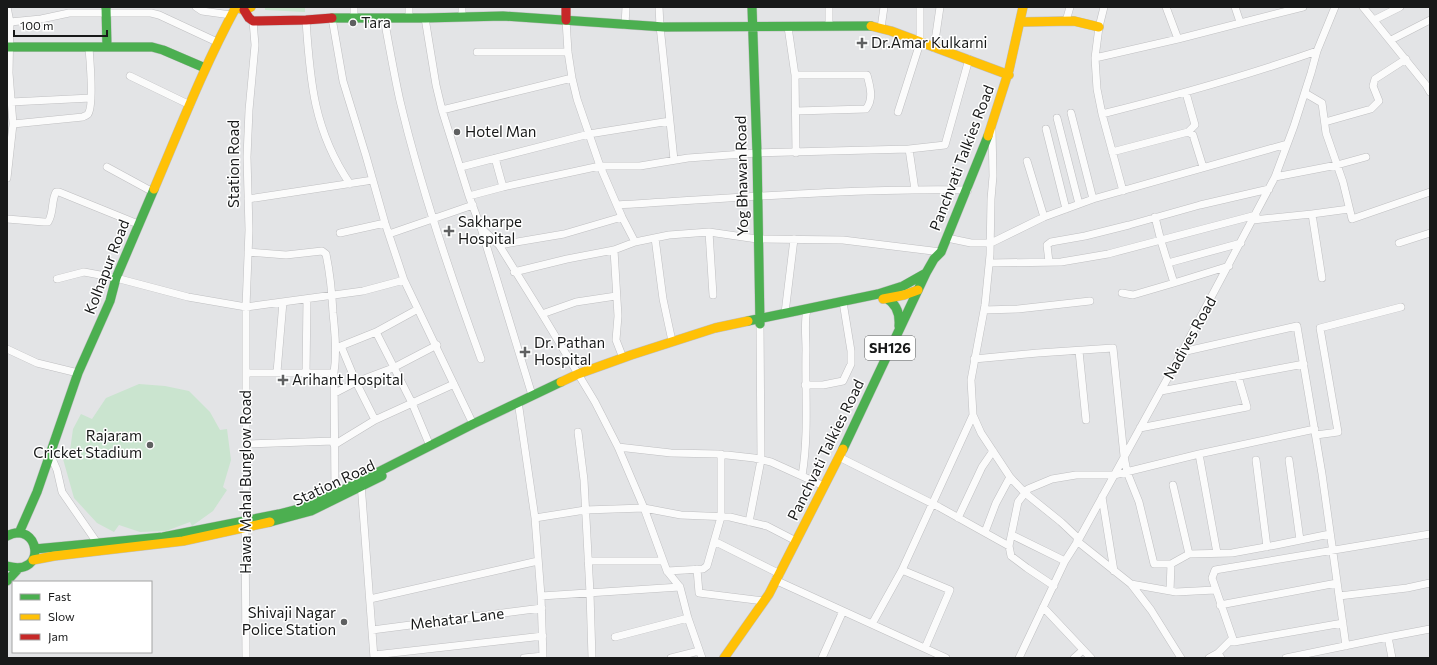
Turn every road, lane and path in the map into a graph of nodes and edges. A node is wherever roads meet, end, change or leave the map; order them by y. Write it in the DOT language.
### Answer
graph roads {
  1 [pos="7,7"];
  2 [pos="196,7"];
  3 [pos="354,7"];
  4 [pos="409,7"];
  5 [pos="566,7"];
  6 [pos="626,7"];
  7 [pos="659,7"];
  8 [pos="752,7"];
  9 [pos="829,7"];
  10 [pos="884,7"];
  11 [pos="920,7"];
  12 [pos="940,7"];
  13 [pos="1023,7"];
  14 [pos="1070,7"];
  15 [pos="1104,7"];
  16 [pos="1166,7"];
  17 [pos="1235,7"];
  18 [pos="1303,7"];
  19 [pos="1335,7"];
  20 [pos="1363,7"];
  21 [pos="1400,7"];
  22 [pos="242,8"];
  23 [pos="106,10"];
  24 [pos="462,12"];
  25 [pos="231,15"];
  26 [pos="332,18"];
  27 [pos="354,18"];
  28 [pos="384,18"];
  29 [pos="409,18"];
  30 [pos="426,18"];
  31 [pos="306,20"];
  32 [pos="566,20"];
  33 [pos="1374,20"];
  34 [pos="1430,20"];
  35 [pos="253,21"];
  36 [pos="1066,21"];
  37 [pos="10,22"];
  38 [pos="1021,22"];
  39 [pos="1240,22"];
  40 [pos="625,25"];
  41 [pos="660,26"];
  42 [pos="829,26"];
  43 [pos="1099,26"];
  44 [pos="752,27"];
  45 [pos="788,28"];
  46 [pos="881,28"];
  47 [pos="1178,39"];
  48 [pos="1391,40"];
  49 [pos="217,42"];
  50 [pos="920,43"];
  51 [pos="8,47"];
  52 [pos="107,47"];
  53 [pos="89,48"];
  54 [pos="934,48"];
  55 [pos="1317,51"];
  56 [pos="477,52"];
  57 [pos="568,52"];
  58 [pos="1095,58"];
  59 [pos="969,59"];
  60 [pos="1406,59"];
  61 [pos="205,68"];
  62 [pos="795,75"];
  63 [pos="1009,75"];
  64 [pos="130,76"];
  65 [pos="572,78"];
  66 [pos="1430,92"];
  67 [pos="1186,93"];
  68 [pos="1305,93"];
  69 [pos="91,98"];
  70 [pos="12,102"];
  71 [pos="190,105"];
  72 [pos="442,110"];
  73 [pos="796,111"];
  74 [pos="898,112"];
  75 [pos="1071,113"];
  76 [pos="1102,114"];
  77 [pos="10,115"];
  78 [pos="1057,118"];
  79 [pos="670,121"];
  80 [pos="1325,122"];
  81 [pos="13,124"];
  82 [pos="992,128"];
  83 [pos="1046,129"];
  84 [pos="1188,132"];
  85 [pos="590,134"];
  86 [pos="1287,144"];
  87 [pos="909,149"];
  88 [pos="1112,152"];
  89 [pos="796,153"];
  90 [pos="757,154"];
  91 [pos="1366,157"];
  92 [pos="495,158"];
  93 [pos="674,160"];
  94 [pos="1027,161"];
  95 [pos="1337,165"];
  96 [pos="600,166"];
  97 [pos="107,167"];
  98 [pos="461,167"];
  99 [pos="1203,167"];
  100 [pos="1275,177"];
  101 [pos="7,178"];
  102 [pos="373,180"];
  103 [pos="350,184"];
  104 [pos="503,187"];
  105 [pos="1268,189"];
  106 [pos="915,190"];
  107 [pos="968,190"];
  108 [pos="1123,191"];
  109 [pos="153,192"];
  110 [pos="1430,192"];
  111 [pos="470,196"];
  112 [pos="757,196"];
  113 [pos="1093,199"];
  114 [pos="248,200"];
  115 [pos="1079,204"];
  116 [pos="473,205"];
  117 [pos="617,205"];
  118 [pos="1066,209"];
  119 [pos="1348,209"];
  120 [pos="1312,214"];
  121 [pos="622,217"];
  122 [pos="1044,217"];
  123 [pos="1155,217"];
  124 [pos="1255,218"];
  125 [pos="7,219"];
  126 [pos="433,219"];
  127 [pos="385,223"];
  128 [pos="138,224"];
  129 [pos="482,228"];
  130 [pos="709,232"];
  131 [pos="340,233"];
  132 [pos="1430,233"];
  133 [pos="389,234"];
  134 [pos="655,238"];
  135 [pos="947,238"];
  136 [pos="758,239"];
  137 [pos="794,239"];
  138 [pos="1161,241"];
  139 [pos="635,242"];
  140 [pos="991,243"];
  141 [pos="1241,243"];
  142 [pos="1400,243"];
  143 [pos="499,245"];
  144 [pos="614,250"];
  145 [pos="248,252"];
  146 [pos="941,252"];
  147 [pos="1049,262"];
  148 [pos="990,263"];
  149 [pos="1168,263"];
  150 [pos="1229,266"];
  151 [pos="514,272"];
  152 [pos="926,273"];
  153 [pos="116,278"];
  154 [pos="1322,278"];
  155 [pos="57,279"];
  156 [pos="404,280"];
  157 [pos="1174,283"];
  158 [pos="918,290"];
  159 [pos="1122,293"];
  160 [pos="332,295"];
  161 [pos="616,296"];
  162 [pos="713,296"];
  163 [pos="886,298"];
  164 [pos="307,299"];
  165 [pos="1090,301"];
  166 [pos="283,302"];
  167 [pos="843,304"];
  168 [pos="246,307"];
  169 [pos="1401,308"];
  170 [pos="418,309"];
  171 [pos="984,310"];
  172 [pos="806,312"];
  173 [pos="784,313"];
  174 [pos="542,314"];
  175 [pos="759,321"];
  176 [pos="899,330"];
  177 [pos="376,332"];
  178 [pos="672,341"];
  179 [pos="436,345"];
  180 [pos="338,347"];
  181 [pos="7,349"];
  182 [pos="1079,350"];
  183 [pos="1182,352"];
  184 [pos="623,358"];
  185 [pos="481,359"];
  186 [pos="974,359"];
  187 [pos="1304,364"];
  188 [pos="393,368"];
  189 [pos="277,372"];
  190 [pos="78,373"];
  191 [pos="247,373"];
  192 [pos="334,373"];
  193 [pos="306,374"];
  194 [pos="578,376"];
  195 [pos="1238,376"];
  196 [pos="356,382"];
  197 [pos="454,384"];
  198 [pos="805,385"];
  199 [pos="1161,390"];
  200 [pos="334,393"];
  201 [pos="532,395"];
  202 [pos="412,403"];
  203 [pos="518,405"];
  204 [pos="973,415"];
  205 [pos="375,420"];
  206 [pos="1086,420"];
  207 [pos="473,424"];
  208 [pos="1140,428"];
  209 [pos="578,432"];
  210 [pos="1315,432"];
  211 [pos="334,443"];
  212 [pos="247,444"];
  213 [pos="430,446"];
  214 [pos="618,447"];
  215 [pos="992,451"];
  216 [pos="50,454"];
  217 [pos="721,454"];
  218 [pos="1199,454"];
  219 [pos="1124,456"];
  220 [pos="839,457"];
  221 [pos="761,460"];
  222 [pos="1256,460"];
  223 [pos="1289,460"];
  224 [pos="1127,472"];
  225 [pos="1114,475"];
  226 [pos="802,476"];
  227 [pos="1010,477"];
  228 [pos="361,484"];
  229 [pos="1173,485"];
  230 [pos="824,486"];
  231 [pos="1025,493"];
  232 [pos="334,494"];
  233 [pos="1102,497"];
  234 [pos="931,503"];
  235 [pos="644,508"];
  236 [pos="585,510"];
  237 [pos="721,517"];
  238 [pos="534,518"];
  239 [pos="958,518"];
  240 [pos="749,522"];
  241 [pos="245,524"];
  242 [pos="985,532"];
  243 [pos="19,533"];
  244 [pos="1330,534"];
  245 [pos="1430,534"];
  246 [pos="1012,535"];
  247 [pos="7,536"];
  248 [pos="1078,540"];
  249 [pos="1300,540"];
  250 [pos="714,541"];
  251 [pos="796,542"];
  252 [pos="98,544"];
  253 [pos="1009,546"];
  254 [pos="1267,547"];
  255 [pos="35,549"];
  256 [pos="1332,550"];
  257 [pos="1218,553"];
  258 [pos="1189,554"];
  259 [pos="33,560"];
  260 [pos="538,561"];
  261 [pos="588,561"];
  262 [pos="663,561"];
  263 [pos="1065,561"];
  264 [pos="1171,564"];
  265 [pos="7,566"];
  266 [pos="18,569"];
  267 [pos="697,569"];
  268 [pos="902,570"];
  269 [pos="1114,570"];
  270 [pos="667,571"];
  271 [pos="777,577"];
  272 [pos="7,581"];
  273 [pos="1337,582"];
  274 [pos="1430,583"];
  275 [pos="1131,584"];
  276 [pos="1054,586"];
  277 [pos="680,587"];
  278 [pos="1215,590"];
  279 [pos="1170,591"];
  280 [pos="590,593"];
  281 [pos="541,596"];
  282 [pos="1339,596"];
  283 [pos="370,599"];
  284 [pos="764,601"];
  285 [pos="1220,605"];
  286 [pos="1043,607"];
  287 [pos="542,608"];
  288 [pos="843,612"];
  289 [pos="688,618"];
  290 [pos="1343,623"];
  291 [pos="872,624"];
  292 [pos="1430,628"];
  293 [pos="372,630"];
  294 [pos="543,636"];
  295 [pos="615,637"];
  296 [pos="1388,637"];
  297 [pos="1232,639"];
  298 [pos="1346,646"];
  299 [pos="925,648"];
  300 [pos="1083,650"];
  301 [pos="701,654"];
  302 [pos="1219,655"];
  303 [pos="374,657"];
  304 [pos="543,657"];
  305 [pos="246,658"];
  306 [pos="524,658"];
  307 [pos="592,658"];
  308 [pos="671,658"];
  309 [pos="724,658"];
  310 [pos="822,658"];
  311 [pos="946,658"];
  312 [pos="1019,658"];
  313 [pos="1074,658"];
  314 [pos="1091,658"];
  315 [pos="1181,658"];
  316 [pos="1209,658"];
  317 [pos="1286,658"];
  318 [pos="1392,658"];
  1 -- 37 [label="street"];
  2 -- 25 [label="street"];
  3 -- 27 [label="street"];
  4 -- 29 [label="street"];
  5 -- 32 [label="main road"];
  6 -- 40 [label="street"];
  7 -- 41 [label="street"];
  8 -- 44 [label="main road, Yog Bhawan Road"];
  9 -- 42 [label="street"];
  10 -- 46 [label="street"];
  11 -- 50 [label="street"];
  12 -- 54 [label="street"];
  13 -- 38 [label="main road, SH126"];
  14 -- 36 [label="street"];
  15 -- 43 [label="street"];
  16 -- 47 [label="street"];
  17 -- 39 [label="street"];
  18 -- 39 [label="street"];
  19 -- 55 [label="street, Nadives Road"];
  20 -- 33 [label="street"];
  21 -- 33 [label="street"];
  22 -- 25 [label="main road, Kolhapur Road"];
  22 -- 35 [label="main road"];
  23 -- 37 [label="street"];
  23 -- 49 [label="street"];
  23 -- 52 [label="main road"];
  24 -- 30 [label="main road"];
  24 -- 32 [label="main road"];
  25 -- 49 [label="main road, Kolhapur Road"];
  26 -- 27 [label="main road"];
  26 -- 31 [label="main road"];
  26 -- 102 [label="street"];
  27 -- 28 [label="main road"];
  28 -- 29 [label="main road"];
  28 -- 126 [label="street"];
  29 -- 30 [label="main road"];
  30 -- 72 [label="street"];
  31 -- 35 [label="main road"];
  31 -- 103 [label="street"];
  32 -- 40 [label="main road"];
  32 -- 57 [label="street"];
  33 -- 48 [label="street"];
  34 -- 48 [label="street"];
  35 -- 114 [label="street, Station Road"];
  36 -- 38 [label="main road"];
  36 -- 43 [label="main road"];
  37 -- 51 [label="street"];
  38 -- 63 [label="main road, Panchvati Talkies Road / SH126"];
  39 -- 47 [label="street"];
  40 -- 41 [label="main road"];
  41 -- 44 [label="main road"];
  41 -- 79 [label="street"];
  42 -- 45 [label="main road"];
  42 -- 46 [label="main road"];
  43 -- 58 [label="street"];
  44 -- 45 [label="main road"];
  44 -- 90 [label="main road, Yog Bhawan Road"];
  45 -- 62 [label="street"];
  46 -- 50 [label="main road"];
  47 -- 58 [label="street"];
  48 -- 60 [label="street"];
  49 -- 61 [label="main road, Kolhapur Road"];
  50 -- 54 [label="main road"];
  50 -- 74 [label="street"];
  51 -- 53 [label="main road"];
  51 -- 70 [label="street"];
  52 -- 53 [label="main road"];
  52 -- 61 [label="main road"];
  53 -- 69 [label="street"];
  54 -- 59 [label="main road"];
  55 -- 67 [label="street"];
  55 -- 68 [label="street, Nadives Road"];
  56 -- 57 [label="street"];
  57 -- 65 [label="street"];
  58 -- 76 [label="street"];
  59 -- 63 [label="main road"];
  59 -- 87 [label="street"];
  60 -- 66 [label="street"];
  60 -- 80 [label="street"];
  61 -- 71 [label="main road, Kolhapur Road"];
  62 -- 73 [label="street"];
  62 -- 73 [label="street"];
  63 -- 82 [label="main road, Panchvati Talkies Road / SH126"];
  64 -- 71 [label="street"];
  65 -- 72 [label="street"];
  65 -- 85 [label="street"];
  67 -- 76 [label="street"];
  67 -- 84 [label="street"];
  68 -- 80 [label="street"];
  68 -- 86 [label="street, Nadives Road"];
  69 -- 70 [label="street"];
  69 -- 81 [label="street"];
  70 -- 77 [label="street"];
  71 -- 109 [label="main road, Kolhapur Road"];
  72 -- 98 [label="street"];
  73 -- 89 [label="street"];
  75 -- 113 [label="street"];
  76 -- 88 [label="street"];
  77 -- 81 [label="street"];
  78 -- 115 [label="street"];
  79 -- 85 [label="street"];
  79 -- 93 [label="street"];
  80 -- 95 [label="street"];
  81 -- 101 [label="street"];
  82 -- 107 [label="main road, Panchvati Talkies Road / SH126"];
  82 -- 140 [label="street"];
  83 -- 118 [label="street"];
  84 -- 88 [label="street"];
  84 -- 99 [label="street"];
  85 -- 92 [label="street"];
  85 -- 96 [label="street"];
  86 -- 99 [label="street"];
  86 -- 100 [label="street, Nadives Road"];
  87 -- 89 [label="street"];
  87 -- 106 [label="street"];
  88 -- 108 [label="street"];
  89 -- 90 [label="street"];
  90 -- 93 [label="street"];
  90 -- 112 [label="main road, Yog Bhawan Road"];
  91 -- 95 [label="street"];
  92 -- 98 [label="street"];
  92 -- 104 [label="street"];
  93 -- 96 [label="street"];
  94 -- 122 [label="street"];
  95 -- 100 [label="street"];
  95 -- 119 [label="street"];
  96 -- 104 [label="street"];
  96 -- 117 [label="street"];
  97 -- 109 [label="street"];
  98 -- 111 [label="street"];
  99 -- 108 [label="street"];
  100 -- 105 [label="street, Nadives Road"];
  102 -- 103 [label="street"];
  102 -- 127 [label="street"];
  103 -- 114 [label="street"];
  104 -- 111 [label="street"];
  105 -- 123 [label="street"];
  105 -- 124 [label="street, Nadives Road"];
  106 -- 107 [label="street"];
  106 -- 112 [label="street"];
  107 -- 135 [label="main road, Panchvati Talkies Road / SH126"];
  108 -- 113 [label="street"];
  109 -- 128 [label="main road, Kolhapur Road"];
  110 -- 119 [label="street"];
  111 -- 116 [label="street"];
  112 -- 117 [label="street"];
  112 -- 136 [label="main road, Yog Bhawan Road"];
  113 -- 115 [label="street"];
  114 -- 145 [label="street, Station Road"];
  115 -- 118 [label="street"];
  116 -- 126 [label="street"];
  116 -- 129 [label="street"];
  117 -- 121 [label="street"];
  118 -- 122 [label="street"];
  119 -- 120 [label="street"];
  120 -- 124 [label="street"];
  120 -- 154 [label="street"];
  121 -- 139 [label="street"];
  121 -- 143 [label="street"];
  122 -- 140 [label="street"];
  123 -- 138 [label="street"];
  123 -- 147 [label="street"];
  124 -- 138 [label="street"];
  124 -- 141 [label="street, Nadives Road"];
  125 -- 128 [label="street"];
  126 -- 133 [label="street"];
  126 -- 185 [label="street"];
  127 -- 131 [label="street"];
  127 -- 133 [label="street"];
  128 -- 153 [label="main road, Kolhapur Road"];
  129 -- 143 [label="street"];
  129 -- 201 [label="street"];
  130 -- 134 [label="street"];
  130 -- 136 [label="street"];
  130 -- 162 [label="street"];
  132 -- 142 [label="street"];
  133 -- 156 [label="street"];
  134 -- 139 [label="street"];
  134 -- 178 [label="street"];
  135 -- 140 [label="street"];
  135 -- 146 [label="main road, Panchvati Talkies Road / SH126"];
  136 -- 137 [label="street"];
  136 -- 175 [label="main road, Yog Bhawan Road"];
  137 -- 146 [label="street"];
  137 -- 173 [label="street"];
  138 -- 147 [label="street"];
  138 -- 149 [label="street"];
  139 -- 144 [label="street"];
  140 -- 148 [label="street"];
  141 -- 149 [label="street"];
  141 -- 150 [label="street, Nadives Road"];
  143 -- 151 [label="street"];
  144 -- 151 [label="street"];
  144 -- 161 [label="street"];
  145 -- 160 [label="street"];
  145 -- 168 [label="street, Station Road"];
  146 -- 152 [label="main road, Panchvati Talkies Road / SH126"];
  147 -- 148 [label="street"];
  148 -- 171 [label="street"];
  149 -- 157 [label="street"];
  150 -- 157 [label="street"];
  150 -- 183 [label="street, Nadives Road"];
  151 -- 174 [label="street"];
  152 -- 158 [label="main road, Panchvati Talkies Road / SH126"];
  152 -- 167 [label="main road"];
  153 -- 155 [label="street"];
  153 -- 168 [label="street"];
  153 -- 190 [label="main road, Kolhapur Road"];
  156 -- 160 [label="street"];
  156 -- 170 [label="street"];
  157 -- 159 [label="street"];
  158 -- 163 [label="main road"];
  158 -- 176 [label="main road, Panchvati Talkies Road / SH126"];
  160 -- 164 [label="street"];
  160 -- 180 [label="street"];
  161 -- 174 [label="street"];
  161 -- 184 [label="street"];
  163 -- 167 [label="main road"];
  163 -- 176 [label="main road"];
  164 -- 166 [label="street"];
  164 -- 193 [label="street"];
  165 -- 171 [label="street"];
  166 -- 168 [label="street"];
  166 -- 189 [label="street"];
  167 -- 172 [label="main road"];
  167 -- 198 [label="street"];
  168 -- 191 [label="street, Hawa Mahal Bunglow Road"];
  169 -- 210 [label="street"];
  170 -- 177 [label="street"];
  170 -- 179 [label="street"];
  171 -- 186 [label="street"];
  172 -- 173 [label="main road"];
  172 -- 175 [label="main road"];
  172 -- 198 [label="street"];
  173 -- 175 [label="main road"];
  174 -- 194 [label="street"];
  175 -- 178 [label="main road"];
  175 -- 194 [label="main road"];
  175 -- 221 [label="street"];
  176 -- 220 [label="main road, Panchvati Talkies Road / SH126"];
  177 -- 180 [label="street"];
  177 -- 188 [label="street"];
  178 -- 184 [label="main road"];
  179 -- 188 [label="street"];
  179 -- 197 [label="street"];
  180 -- 192 [label="street"];
  180 -- 196 [label="street"];
  181 -- 190 [label="street"];
  182 -- 186 [label="street"];
  182 -- 206 [label="street"];
  182 -- 219 [label="street"];
  183 -- 187 [label="street"];
  183 -- 199 [label="street, Nadives Road"];
  184 -- 194 [label="main road"];
  186 -- 204 [label="street"];
  187 -- 195 [label="street"];
  187 -- 210 [label="street"];
  188 -- 196 [label="street"];
  188 -- 202 [label="street"];
  189 -- 191 [label="street"];
  189 -- 193 [label="street"];
  190 -- 216 [label="main road, Kolhapur Road"];
  191 -- 212 [label="street, Hawa Mahal Bunglow Road"];
  192 -- 193 [label="street"];
  192 -- 200 [label="street"];
  194 -- 201 [label="main road, Station Road"];
  194 -- 203 [label="main road, Station Road"];
  194 -- 214 [label="street"];
  195 -- 199 [label="street"];
  195 -- 208 [label="street"];
  196 -- 200 [label="street"];
  196 -- 205 [label="street"];
  197 -- 202 [label="street"];
  197 -- 207 [label="street"];
  198 -- 226 [label="street"];
  199 -- 208 [label="street, Nadives Road"];
  200 -- 211 [label="street"];
  201 -- 203 [label="main road, Station Road"];
  202 -- 205 [label="street"];
  202 -- 213 [label="street"];
  203 -- 207 [label="main road, Station Road"];
  203 -- 228 [label="main road, Station Road"];
  203 -- 238 [label="street"];
  204 -- 215 [label="street"];
  204 -- 234 [label="street"];
  205 -- 211 [label="street"];
  207 -- 213 [label="main road, Station Road"];
  208 -- 219 [label="street, Nadives Road"];
  209 -- 236 [label="street"];
  210 -- 218 [label="street"];
  210 -- 244 [label="street"];
  211 -- 212 [label="street"];
  211 -- 232 [label="street"];
  212 -- 241 [label="street, Hawa Mahal Bunglow Road"];
  213 -- 228 [label="main road, Station Road"];
  214 -- 217 [label="street"];
  214 -- 235 [label="street"];
  215 -- 227 [label="street"];
  215 -- 239 [label="street"];
  216 -- 243 [label="main road, Kolhapur Road"];
  216 -- 252 [label="street"];
  217 -- 221 [label="street"];
  217 -- 237 [label="street"];
  218 -- 224 [label="street"];
  218 -- 257 [label="street"];
  219 -- 224 [label="street"];
  219 -- 225 [label="street, Nadives Road"];
  220 -- 230 [label="main road, Panchvati Talkies Road / SH126"];
  220 -- 234 [label="street"];
  221 -- 226 [label="street"];
  221 -- 240 [label="street"];
  222 -- 254 [label="street"];
  223 -- 249 [label="street"];
  224 -- 225 [label="street"];
  224 -- 264 [label="street"];
  225 -- 231 [label="street"];
  225 -- 233 [label="street, Nadives Road"];
  226 -- 230 [label="street"];
  227 -- 231 [label="street"];
  227 -- 242 [label="street"];
  228 -- 232 [label="main road, Station Road"];
  228 -- 241 [label="main road, Station Road"];
  228 -- 283 [label="street"];
  229 -- 258 [label="street"];
  230 -- 251 [label="main road, Panchvati Talkies Road / SH126"];
  231 -- 246 [label="street"];
  231 -- 248 [label="street"];
  232 -- 241 [label="main road, Station Road"];
  233 -- 248 [label="street, Nadives Road"];
  233 -- 269 [label="street"];
  234 -- 239 [label="street"];
  234 -- 268 [label="street"];
  235 -- 236 [label="street"];
  235 -- 237 [label="street"];
  235 -- 262 [label="street"];
  236 -- 238 [label="street"];
  236 -- 261 [label="street"];
  237 -- 240 [label="street"];
  237 -- 250 [label="street"];
  238 -- 260 [label="street"];
  239 -- 242 [label="street"];
  240 -- 251 [label="street"];
  241 -- 252 [label="main road, Station Road"];
  241 -- 259 [label="main road, Station Road"];
  241 -- 305 [label="street, Hawa Mahal Bunglow Road"];
  242 -- 253 [label="street"];
  243 -- 247 [label="main road"];
  243 -- 255 [label="main road"];
  244 -- 249 [label="street"];
  244 -- 256 [label="street"];
  245 -- 256 [label="street"];
  246 -- 253 [label="street"];
  246 -- 263 [label="street"];
  248 -- 263 [label="street, Nadives Road"];
  248 -- 269 [label="street"];
  249 -- 254 [label="street"];
  250 -- 267 [label="street"];
  250 -- 271 [label="street"];
  251 -- 271 [label="main road, Panchvati Talkies Road / SH126"];
  252 -- 255 [label="main road, Station Road"];
  253 -- 276 [label="street"];
  254 -- 257 [label="street"];
  255 -- 259 [label="main road"];
  256 -- 273 [label="street"];
  256 -- 278 [label="street"];
  257 -- 258 [label="street"];
  258 -- 264 [label="street"];
  259 -- 266 [label="main road"];
  260 -- 281 [label="street"];
  260 -- 283 [label="street"];
  261 -- 262 [label="street"];
  261 -- 280 [label="street"];
  262 -- 270 [label="street"];
  263 -- 276 [label="street, Nadives Road"];
  264 -- 279 [label="street"];
  265 -- 266 [label="main road"];
  266 -- 272 [label="main road"];
  267 -- 270 [label="street"];
  267 -- 284 [label="street"];
  268 -- 291 [label="street"];
  268 -- 299 [label="street"];
  269 -- 275 [label="street"];
  270 -- 277 [label="street"];
  271 -- 284 [label="main road, Panchvati Talkies Road / SH126"];
  271 -- 288 [label="street"];
  273 -- 282 [label="street"];
  273 -- 285 [label="street"];
  274 -- 282 [label="street"];
  275 -- 279 [label="street"];
  275 -- 315 [label="street"];
  276 -- 286 [label="street, Nadives Road"];
  277 -- 280 [label="street"];
  277 -- 289 [label="street"];
  278 -- 279 [label="street"];
  278 -- 285 [label="street"];
  280 -- 281 [label="street"];
  280 -- 307 [label="street"];
  281 -- 287 [label="street"];
  282 -- 290 [label="street"];
  283 -- 293 [label="street"];
  284 -- 309 [label="main road, Panchvati Talkies Road / SH126"];
  285 -- 297 [label="street"];
  286 -- 300 [label="street"];
  286 -- 312 [label="street, Nadives Road"];
  287 -- 293 [label="street, Mehatar Lane"];
  287 -- 294 [label="street"];
  288 -- 291 [label="street"];
  288 -- 310 [label="street"];
  289 -- 295 [label="street"];
  289 -- 301 [label="street"];
  290 -- 297 [label="street"];
  290 -- 298 [label="street"];
  291 -- 299 [label="street"];
  292 -- 296 [label="street"];
  293 -- 303 [label="street"];
  294 -- 303 [label="street"];
  294 -- 304 [label="street"];
  296 -- 298 [label="street"];
  296 -- 318 [label="street"];
  297 -- 302 [label="street"];
  298 -- 317 [label="street"];
  299 -- 311 [label="street"];
  300 -- 313 [label="street"];
  300 -- 314 [label="street"];
  301 -- 308 [label="street"];
  302 -- 316 [label="street"];
  304 -- 306 [label="street"];
}
